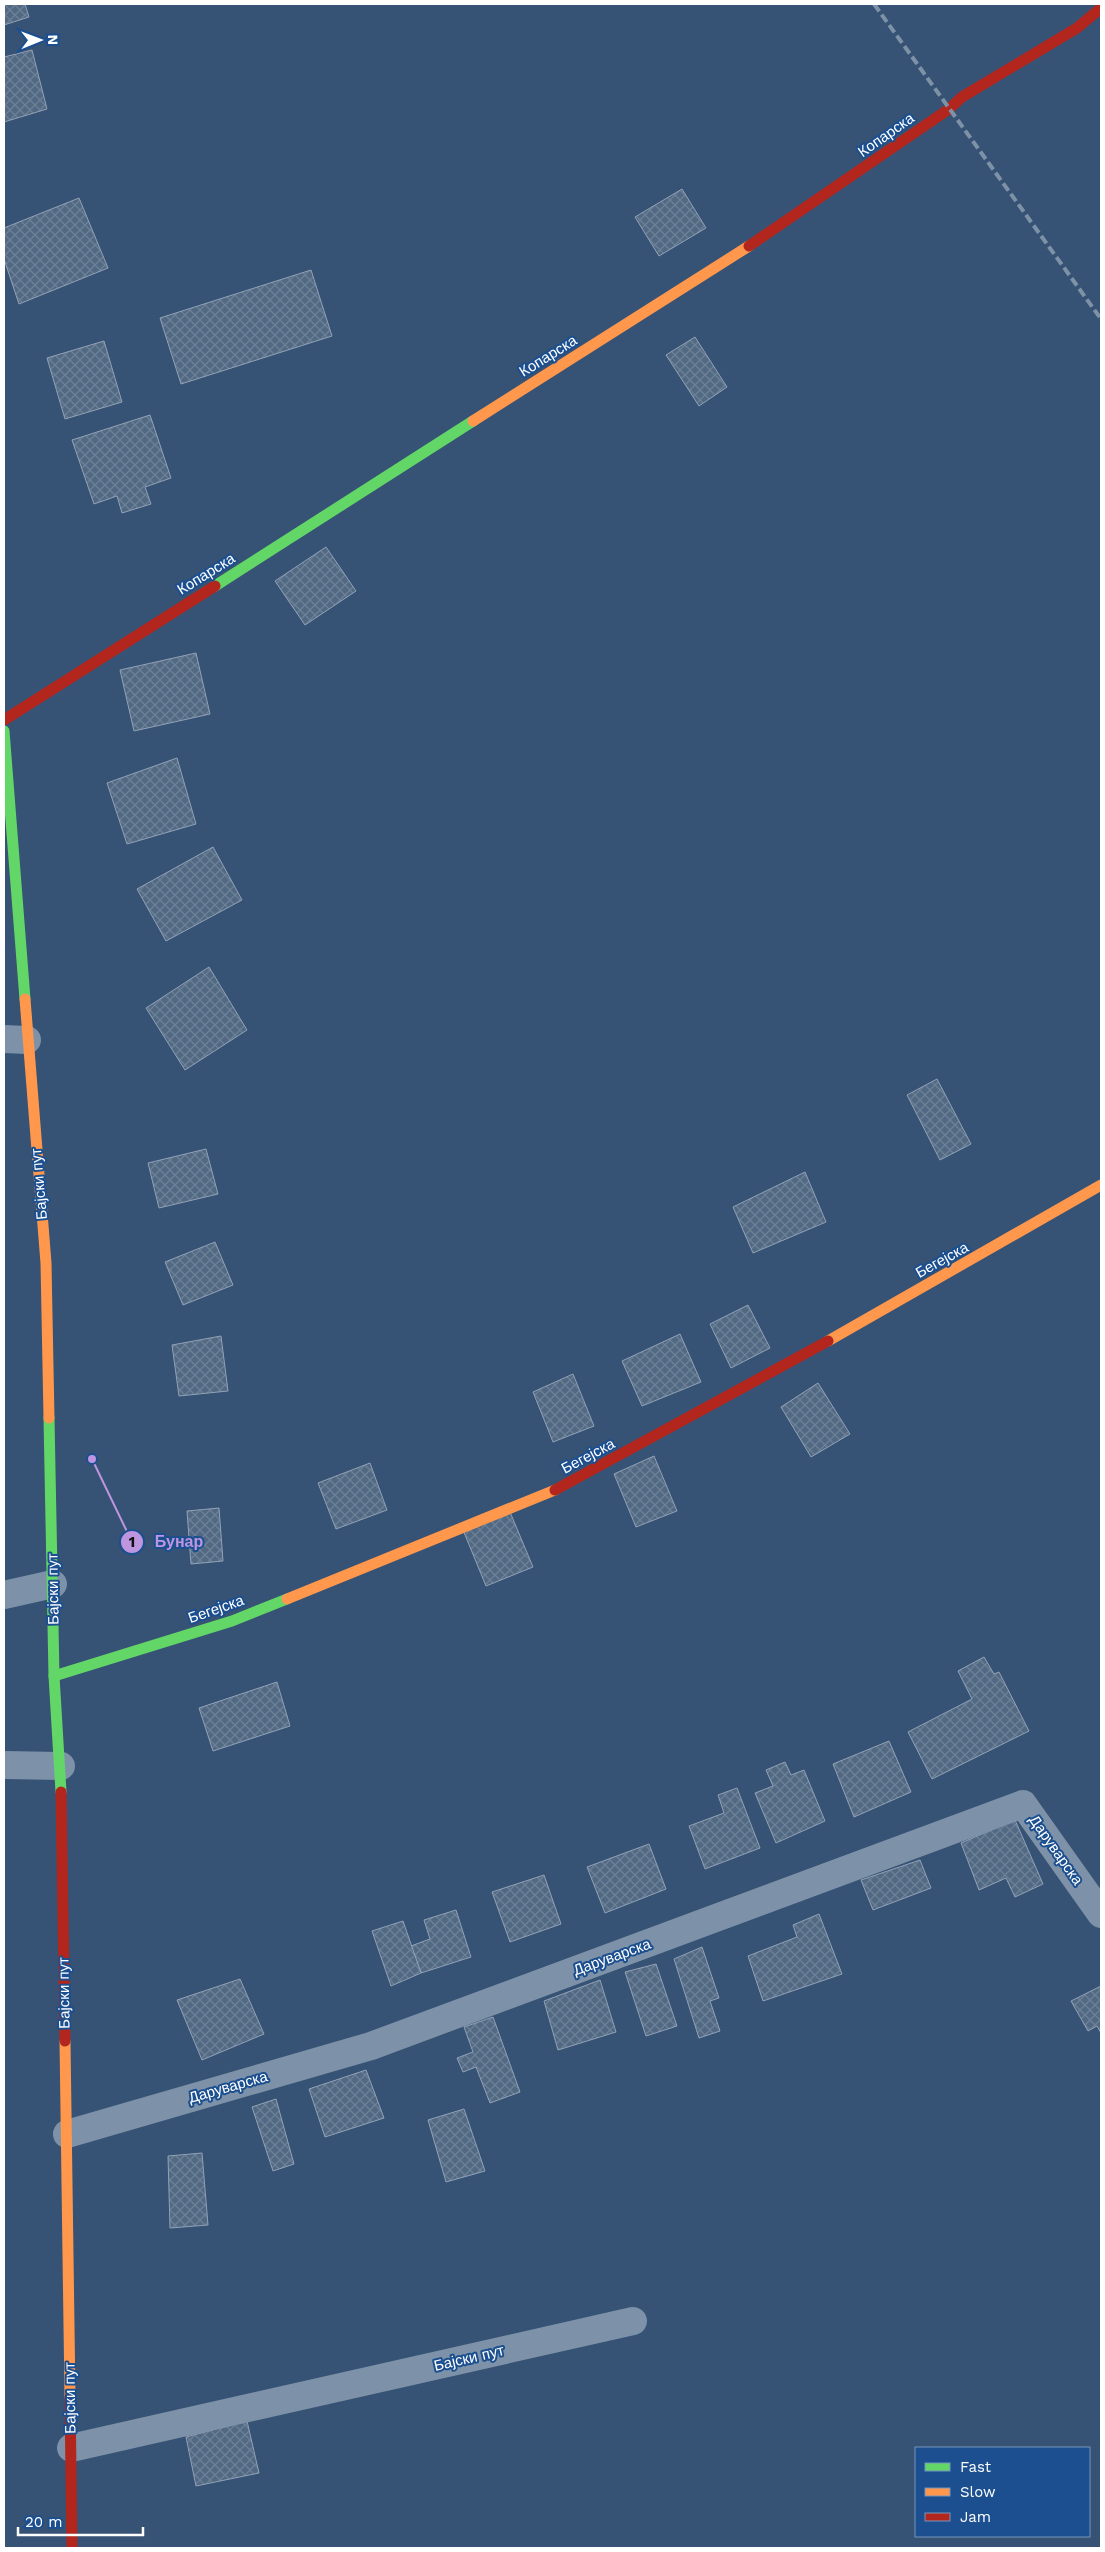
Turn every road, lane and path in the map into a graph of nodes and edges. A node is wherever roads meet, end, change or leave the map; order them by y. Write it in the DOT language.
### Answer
graph roads {
  1 [pos="1101,8"];
  2 [pos="4,720"];
  3 [pos="4,731"];
  4 [pos="15,1040"];
  5 [pos="1101,1185"];
  6 [pos="53,1584"];
  7 [pos="4,1595"];
  8 [pos="54,1676"];
  9 [pos="4,1765"];
  10 [pos="61,1766"];
  11 [pos="1101,1914"];
  12 [pos="66,2134"];
  13 [pos="633,2321"];
  14 [pos="71,2448"];
  15 [pos="72,2548"];
  1 -- 2 [label="street, Копарска"];
  3 -- 4 [label="street, Бајски пут"];
  4 -- 6 [label="street, Бајски пут"];
  5 -- 8 [label="street, Бегејска"];
  6 -- 7 [label="street"];
  6 -- 8 [label="street, Бајски пут"];
  8 -- 10 [label="street, Бајски пут"];
  9 -- 10 [label="street"];
  10 -- 12 [label="street, Бајски пут"];
  11 -- 12 [label="street, Даруварска"];
  12 -- 14 [label="street, Бајски пут"];
  13 -- 14 [label="street, Бајски пут"];
  14 -- 15 [label="street, Бајски пут"];
}
